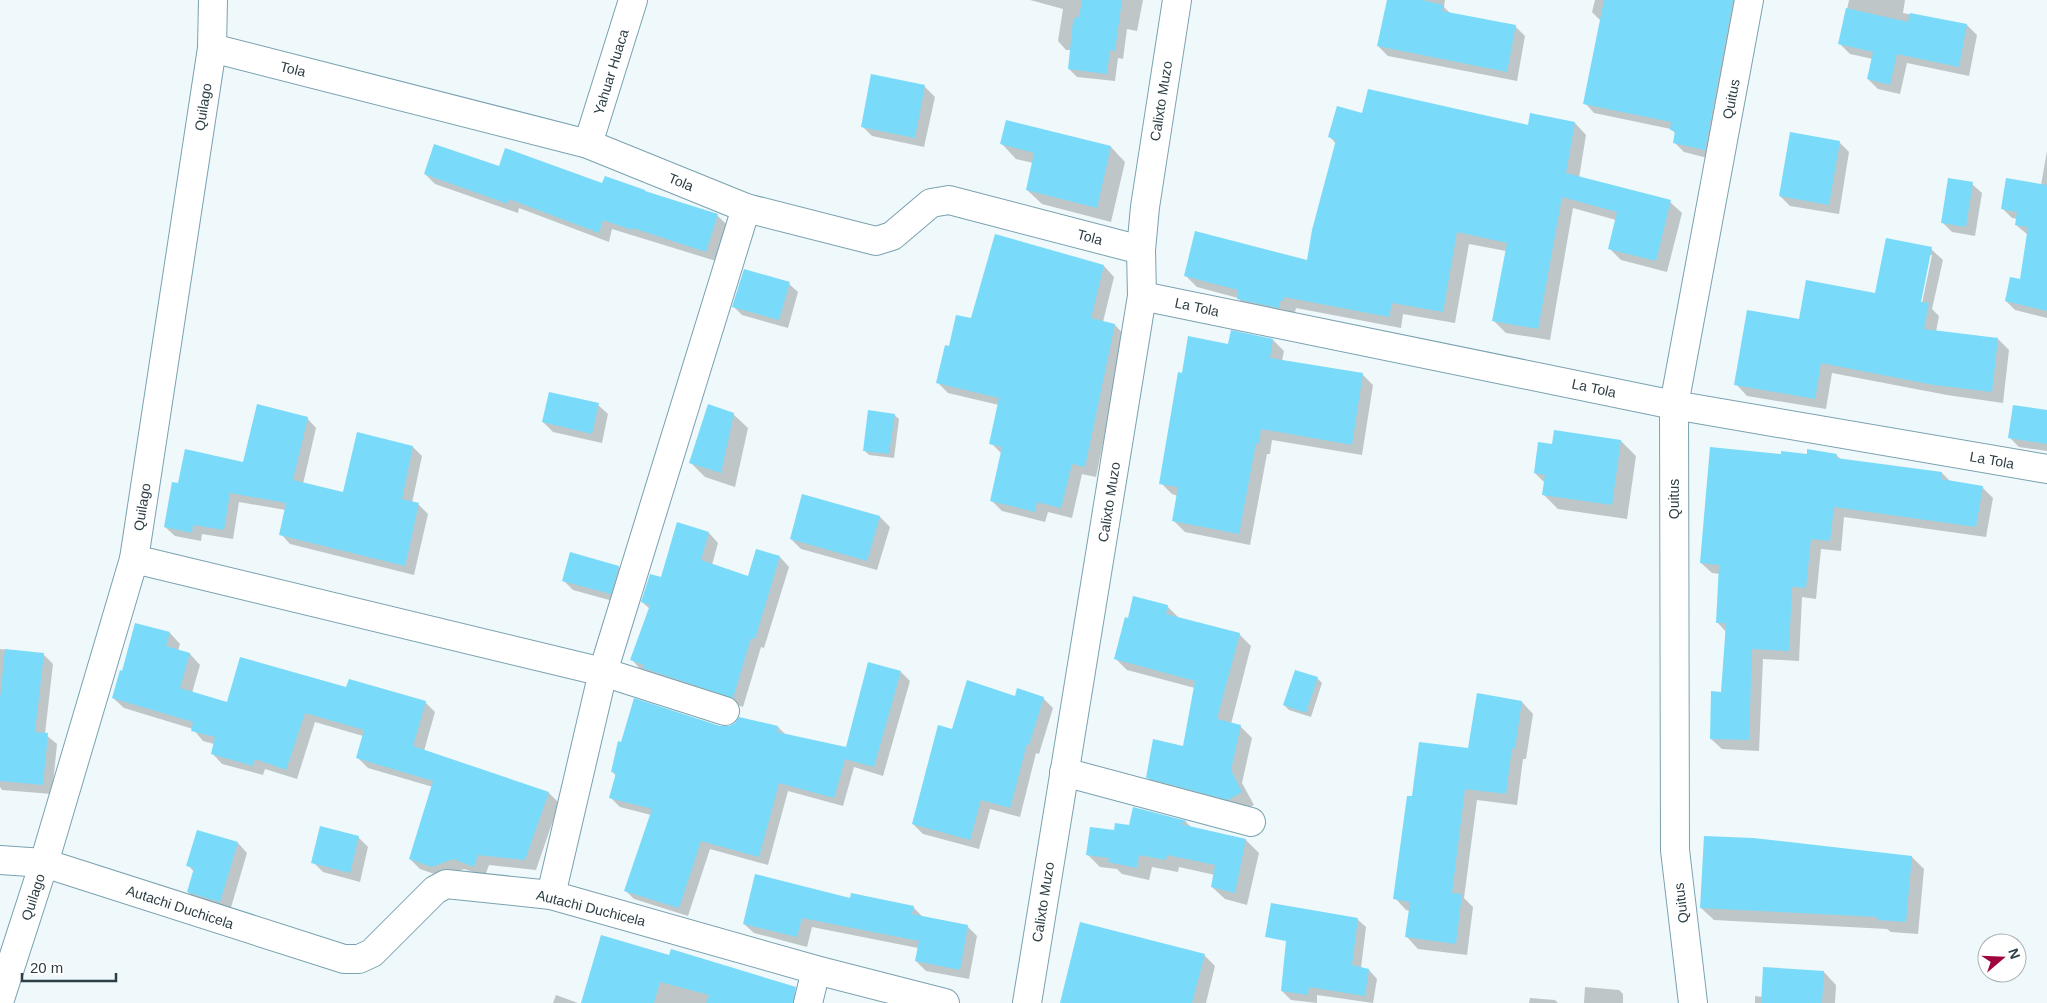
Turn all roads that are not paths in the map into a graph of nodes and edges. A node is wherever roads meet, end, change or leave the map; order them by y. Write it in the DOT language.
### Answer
graph roads {
  1 [pos="213,0"];
  2 [pos="633,0"];
  3 [pos="1177,0"];
  4 [pos="1749,0"];
  5 [pos="212,48"];
  6 [pos="588,144"];
  7 [pos="746,208"];
  8 [pos="1141,250"];
  9 [pos="1142,296"];
  10 [pos="1674,405"];
  11 [pos="2047,469"];
  12 [pos="134,559"];
  13 [pos="603,672"];
  14 [pos="725,711"];
  15 [pos="1064,772"];
  16 [pos="1251,822"];
  17 [pos="0,860"];
  18 [pos="44,863"];
  19 [pos="551,895"];
  20 [pos="816,970"];
  21 [pos="0,999"];
  22 [pos="808,1003"];
  23 [pos="945,1003"];
  24 [pos="1027,1003"];
  25 [pos="1693,1003"];
  1 -- 5 [label="street, Quilago"];
  2 -- 6 [label="street, Yahuar Huaca"];
  3 -- 8 [label="street, Calixto Muzo"];
  4 -- 10 [label="street, Quitus"];
  5 -- 6 [label="street, Tola"];
  5 -- 12 [label="street, Quilago"];
  6 -- 7 [label="street, Tola"];
  7 -- 8 [label="street, Tola"];
  7 -- 13 [label="street"];
  8 -- 9 [label="street, Calixto Muzo"];
  9 -- 10 [label="street, La Tola"];
  9 -- 15 [label="street, Calixto Muzo"];
  10 -- 11 [label="street, La Tola"];
  10 -- 25 [label="street, Quitus"];
  12 -- 13 [label="street"];
  12 -- 18 [label="street, Quilago"];
  13 -- 14 [label="street"];
  13 -- 19 [label="street"];
  15 -- 16 [label="street"];
  15 -- 24 [label="street, Calixto Muzo"];
  17 -- 18 [label="street, Autachi Duchicela"];
  18 -- 19 [label="street, Autachi Duchicela"];
  18 -- 21 [label="street, Quilago"];
  19 -- 20 [label="street, Autachi Duchicela"];
  20 -- 22 [label="street"];
  20 -- 23 [label="street, Autachi Duchicela"];
}
